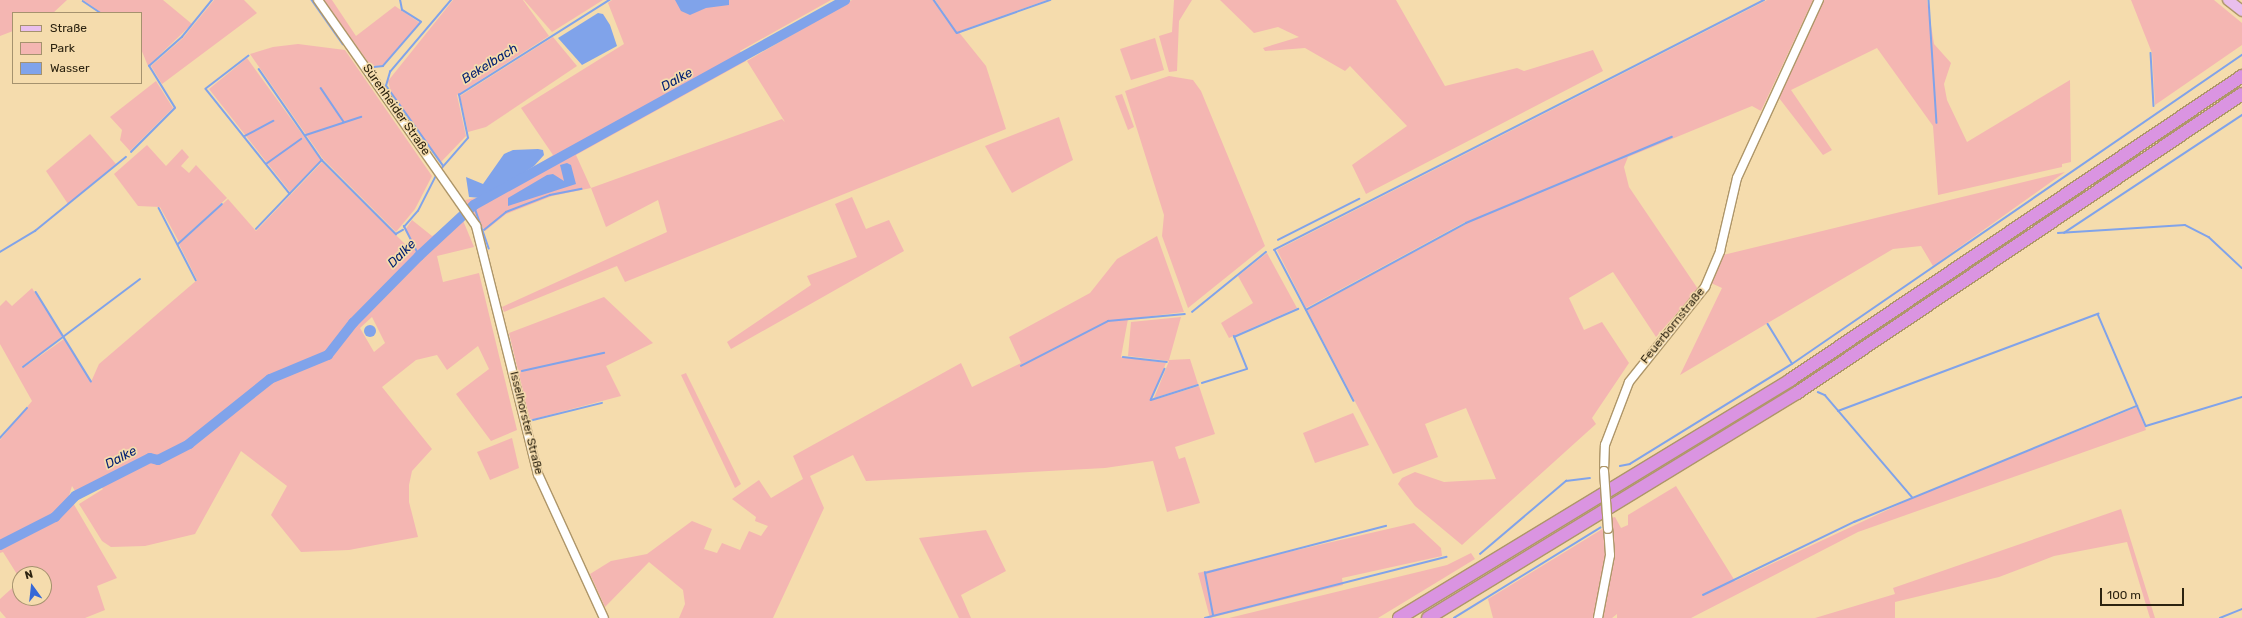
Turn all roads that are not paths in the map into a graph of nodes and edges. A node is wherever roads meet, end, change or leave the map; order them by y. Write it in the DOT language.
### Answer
graph roads {
  1 [pos="318,0"];
  2 [pos="1819,0"];
  3 [pos="2228,0"];
  4 [pos="2242,11"];
  5 [pos="2242,76"];
  6 [pos="2242,94"];
  7 [pos="473,220"];
  8 [pos="604,618"];
  9 [pos="1399,618"];
  10 [pos="1428,618"];
  11 [pos="1598,618"];
  1 -- 7 [label="street, Sürenheider Straße"];
  2 -- 11 [label="street, Feuerbornstraße, bridge"];
  3 -- 4 [label="main road"];
  5 -- 9 [label="highway"];
  6 -- 10 [label="highway"];
  7 -- 8 [label="street, Isselhorster Straße"];
}
